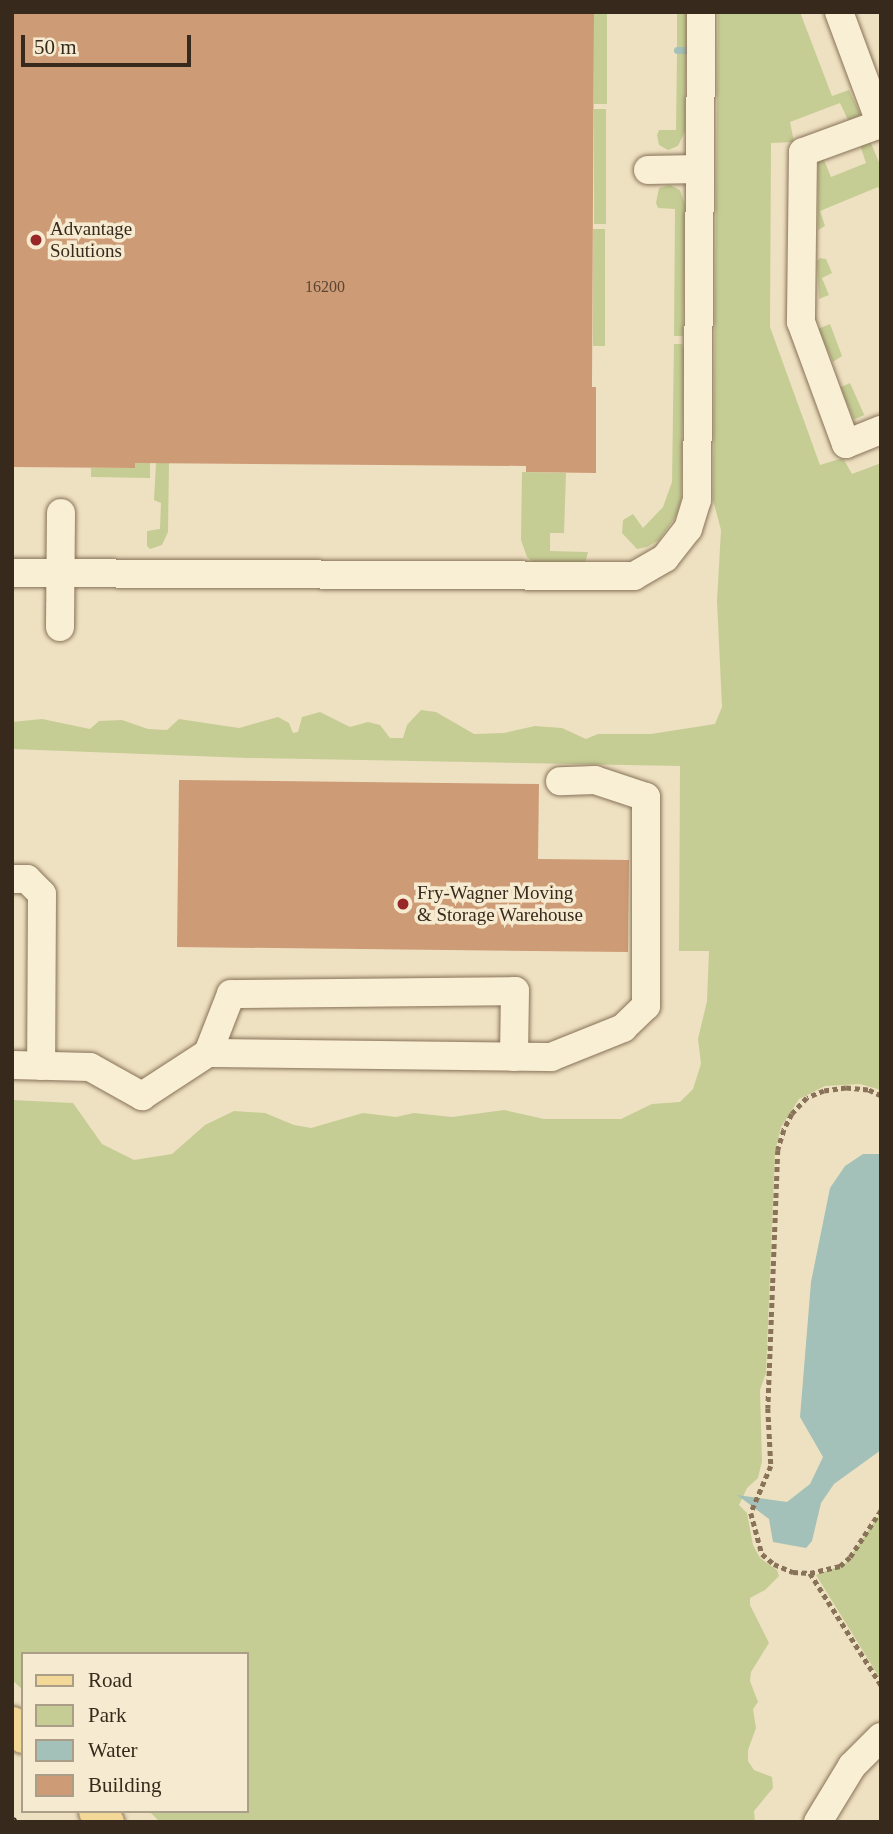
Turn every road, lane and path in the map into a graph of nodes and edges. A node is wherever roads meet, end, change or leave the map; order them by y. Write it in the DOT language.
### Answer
graph roads {
  1 [pos="701,12"];
  2 [pos="839,12"];
  3 [pos="881,125"];
  4 [pos="698,169"];
  5 [pos="648,170"];
  6 [pos="881,430"];
  7 [pos="61,513"];
  8 [pos="12,573"];
  9 [pos="60,573"];
  10 [pos="60,626"];
  11 [pos="560,781"];
  12 [pos="12,879"];
  13 [pos="208,1053"];
  14 [pos="514,1057"];
  15 [pos="12,1065"];
  16 [pos="41,1066"];
  17 [pos="881,1096"];
  18 [pos="881,1510"];
  19 [pos="810,1573"];
  20 [pos="881,1685"];
  21 [pos="881,1737"];
  22 [pos="818,1822"];
  1 -- 4 [label="street"];
  2 -- 3 [label="street"];
  3 -- 6 [label="street"];
  4 -- 5 [label="street"];
  4 -- 9 [label="street"];
  7 -- 9 [label="street"];
  8 -- 9 [label="street"];
  9 -- 10 [label="street"];
  11 -- 14 [label="street"];
  12 -- 16 [label="street"];
  13 -- 14 [label="street"];
  13 -- 14 [label="street"];
  13 -- 16 [label="street"];
  15 -- 16 [label="street"];
  17 -- 19 [label="path"];
  18 -- 19 [label="path"];
  19 -- 20 [label="path"];
  21 -- 22 [label="street"];
}
